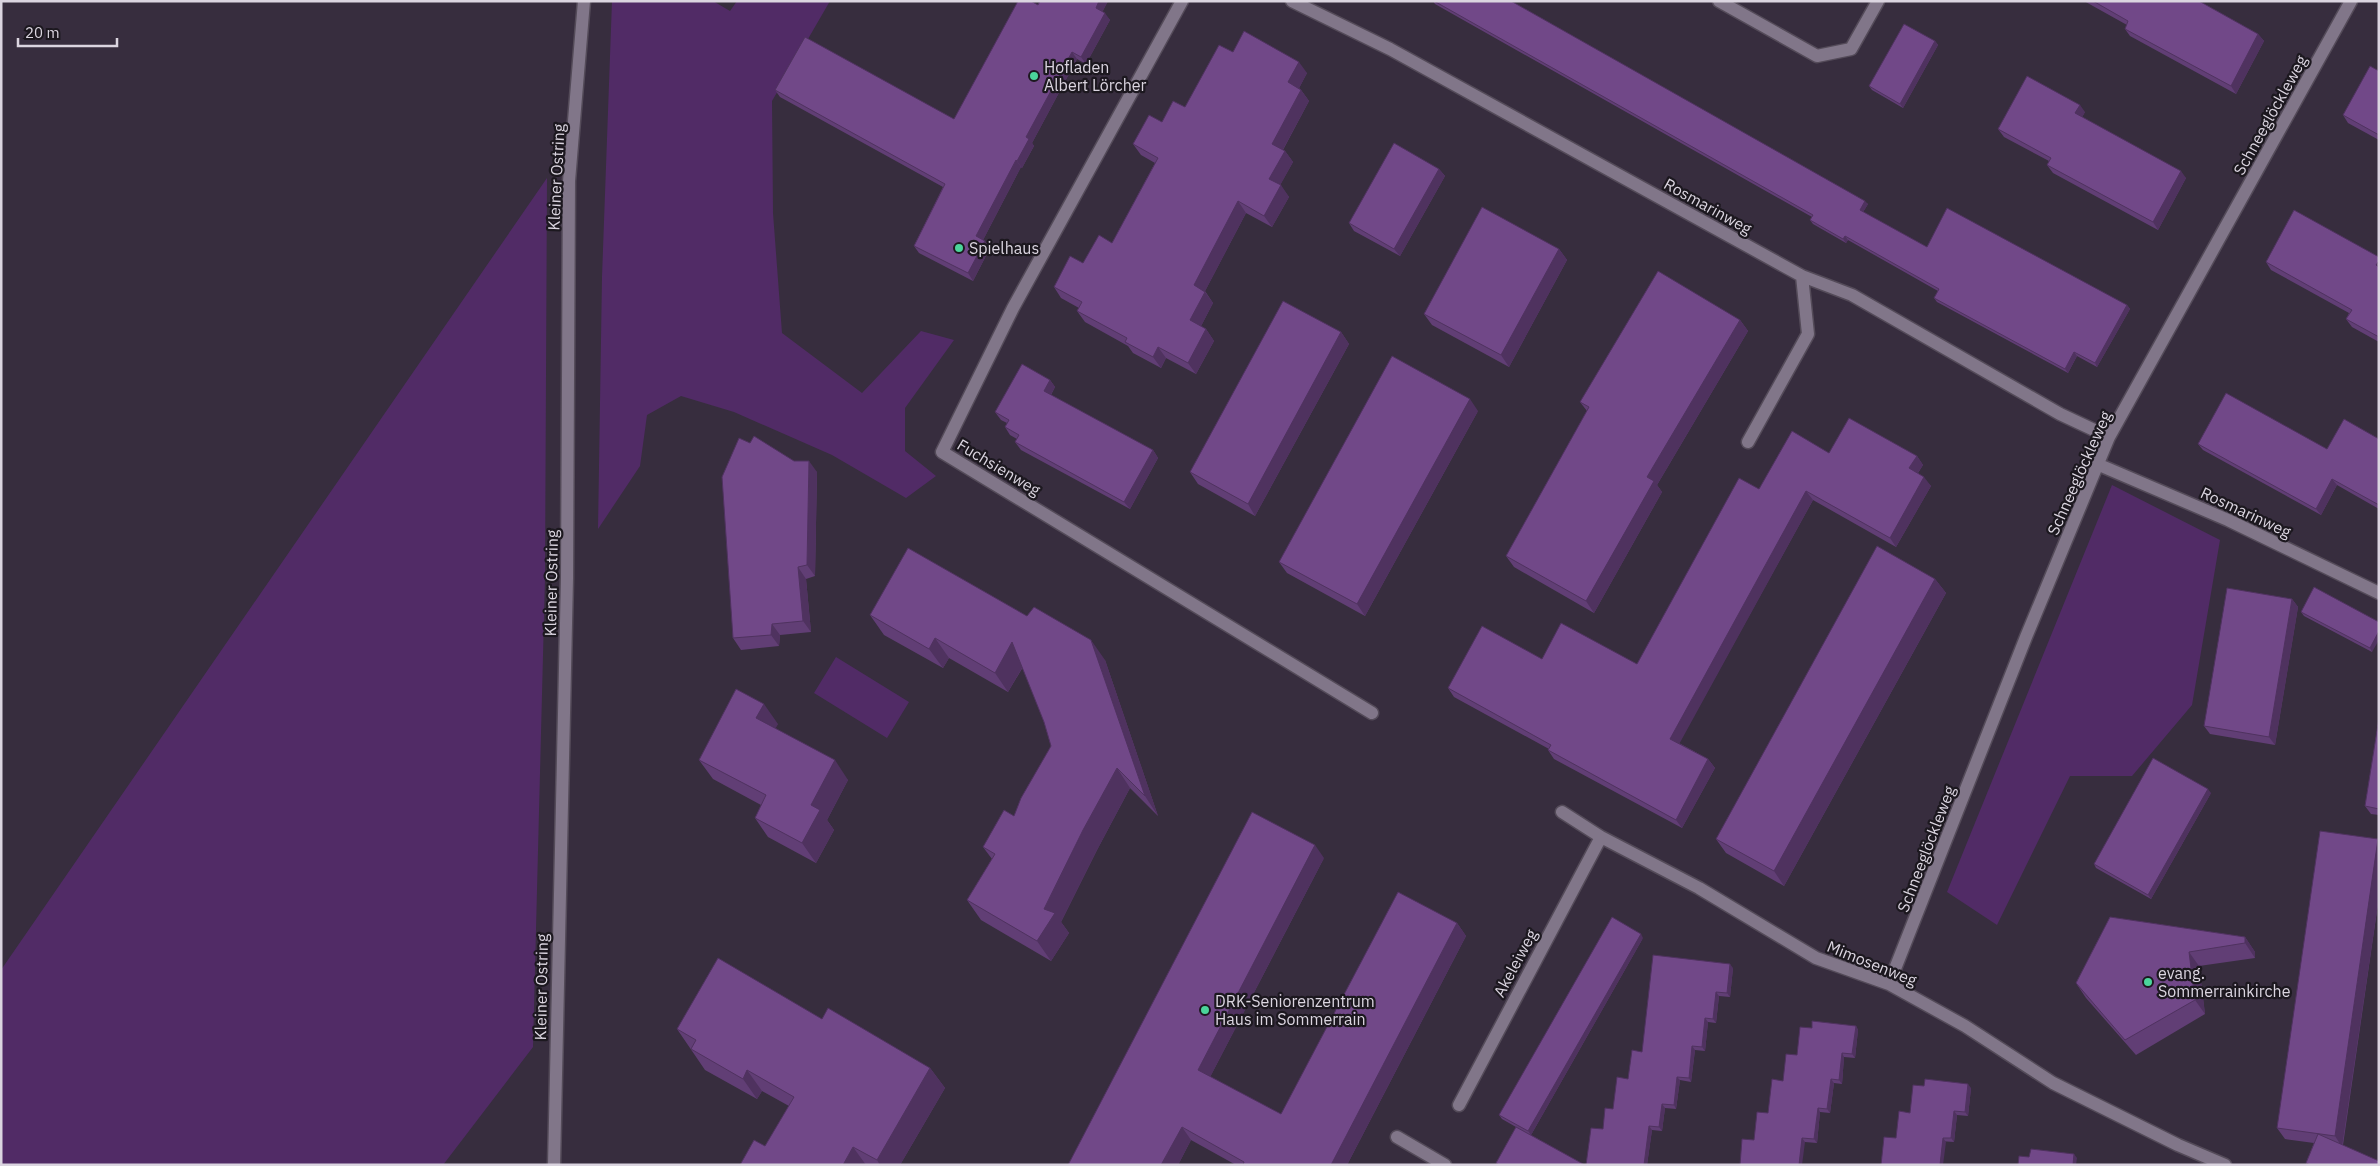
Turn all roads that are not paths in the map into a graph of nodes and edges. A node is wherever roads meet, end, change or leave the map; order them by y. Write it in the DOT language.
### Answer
graph roads {
  1 [pos="584,1"];
  2 [pos="1182,1"];
  3 [pos="1292,1"];
  4 [pos="1719,1"];
  5 [pos="1878,1"];
  6 [pos="2352,1"];
  7 [pos="1802,276"];
  8 [pos="2109,437"];
  9 [pos="1748,442"];
  10 [pos="2097,464"];
  11 [pos="2379,593"];
  12 [pos="1372,713"];
  13 [pos="1562,812"];
  14 [pos="1601,837"];
  15 [pos="1890,984"];
  16 [pos="1459,1105"];
  17 [pos="1397,1137"];
  18 [pos="554,1165"];
  19 [pos="1445,1165"];
  20 [pos="2225,1165"];
  1 -- 18 [label="street, Kleiner Ostring"];
  2 -- 12 [label="street, Fuchsienweg"];
  3 -- 7 [label="street, Rosmarinweg"];
  4 -- 5 [label="street"];
  6 -- 8 [label="street, Schneeglöckleweg"];
  7 -- 8 [label="street, Rosmarinweg"];
  7 -- 9 [label="street"];
  8 -- 10 [label="street, Schneeglöckleweg"];
  10 -- 11 [label="street, Rosmarinweg"];
  10 -- 15 [label="street, Schneeglöckleweg"];
  13 -- 14 [label="street, Mimosenweg"];
  14 -- 15 [label="street, Mimosenweg"];
  14 -- 16 [label="street, Akeleiweg"];
  15 -- 20 [label="street, Mimosenweg"];
  17 -- 19 [label="street"];
}
